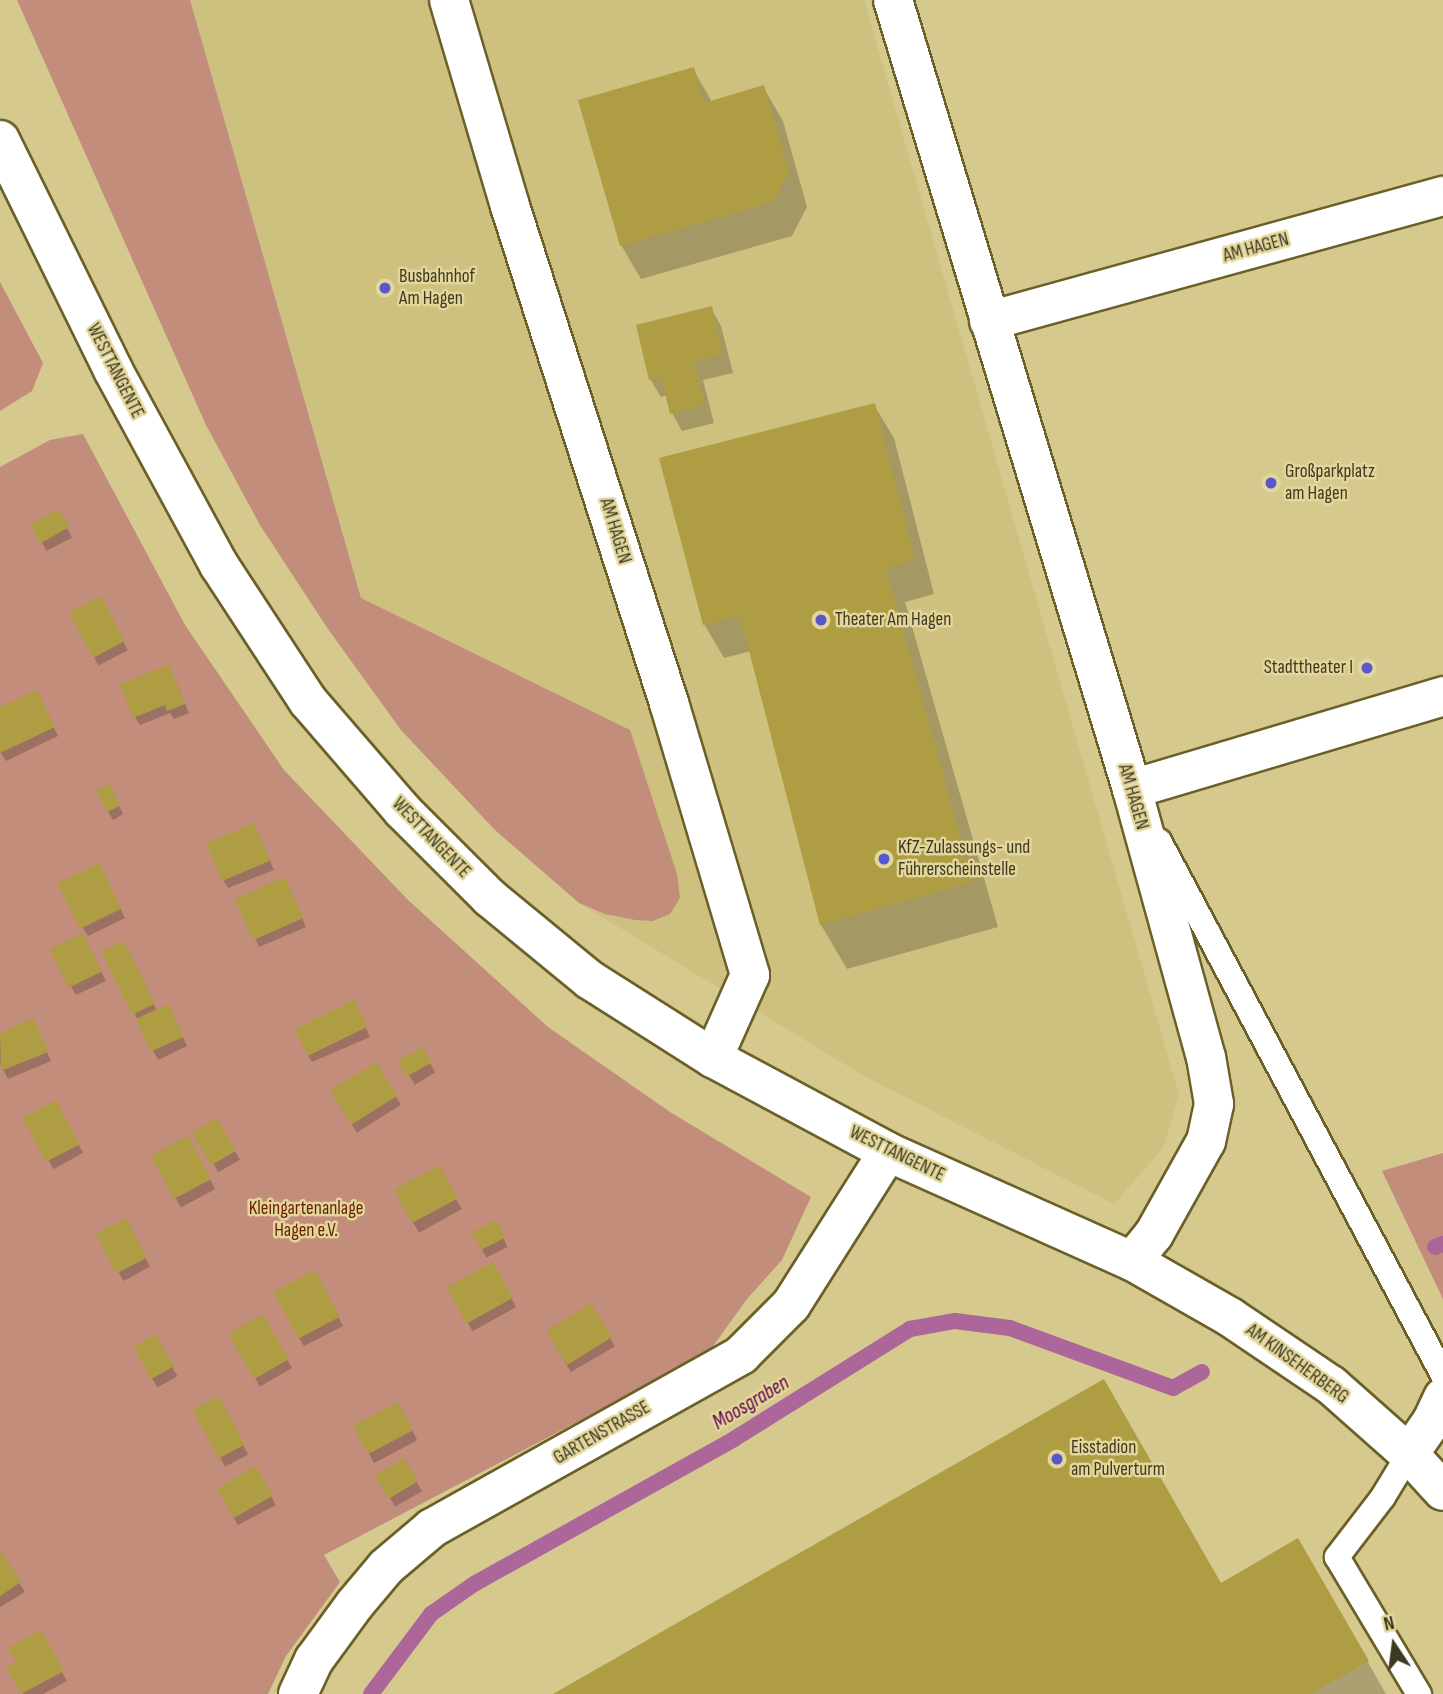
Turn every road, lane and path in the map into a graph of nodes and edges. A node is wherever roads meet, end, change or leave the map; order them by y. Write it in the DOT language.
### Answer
graph roads {
  1 [pos="449,0"];
  2 [pos="893,0"];
  3 [pos="0,140"];
  4 [pos="1443,196"];
  5 [pos="989,321"];
  6 [pos="1443,696"];
  7 [pos="1132,789"];
  8 [pos="713,1058"];
  9 [pos="888,1152"];
  10 [pos="1132,1261"];
  11 [pos="1443,1375"];
  12 [pos="1443,1397"];
  13 [pos="1409,1454"];
  14 [pos="1443,1491"];
  15 [pos="298,1694"];
  16 [pos="1419,1694"];
  1 -- 8 [label="street, AM HAGEN"];
  2 -- 5 [label="street, AM HAGEN"];
  3 -- 8 [label="street, WESTTANGENTE"];
  4 -- 5 [label="street, AM HAGEN"];
  5 -- 7 [label="street, AM HAGEN"];
  6 -- 7 [label="street"];
  7 -- 10 [label="street, AM HAGEN"];
  7 -- 11 [label="lane"];
  8 -- 9 [label="street, WESTTANGENTE"];
  9 -- 10 [label="street, WESTTANGENTE"];
  9 -- 15 [label="street, GARTENSTRASSE"];
  10 -- 13 [label="street, AM KINSEHERBERG"];
  12 -- 13 [label="street"];
  13 -- 14 [label="street, AM KINSEHERBERG"];
  13 -- 16 [label="lane"];
}
